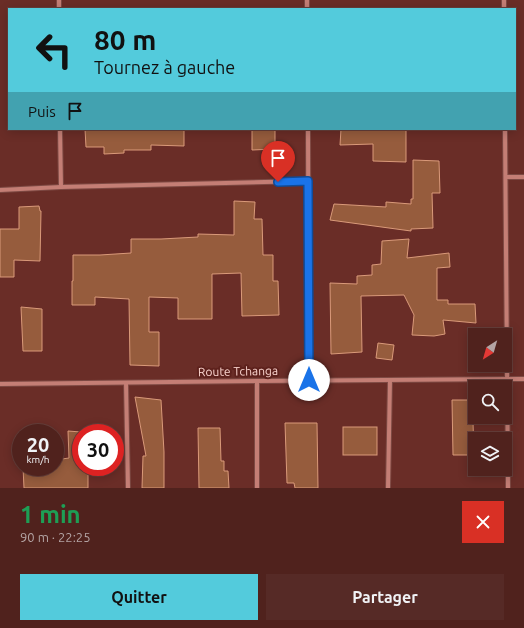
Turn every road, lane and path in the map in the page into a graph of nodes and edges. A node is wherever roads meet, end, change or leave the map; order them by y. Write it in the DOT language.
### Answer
graph roads {
  1 [pos="60,130"];
  2 [pos="308,130"];
  3 [pos="505,130"];
  4 [pos="506,177"];
  5 [pos="524,177"];
  6 [pos="308,181"];
  7 [pos="61,187"];
  8 [pos="0,190"];
  9 [pos="508,379"];
  10 [pos="524,379"];
  11 [pos="309,380"];
  12 [pos="390,380"];
  13 [pos="257,381"];
  14 [pos="126,383"];
  15 [pos="0,384"];
  16 [pos="128,488"];
  17 [pos="257,488"];
  18 [pos="388,488"];
  19 [pos="508,488"];
  1 -- 7 [label="street"];
  2 -- 6 [label="street"];
  3 -- 4 [label="street"];
  4 -- 5 [label="street"];
  4 -- 9 [label="street"];
  6 -- 7 [label="street"];
  6 -- 11 [label="street"];
  7 -- 8 [label="street"];
  9 -- 10 [label="street, Route Tchanga"];
  9 -- 12 [label="street, Route Tchanga"];
  9 -- 19 [label="street"];
  11 -- 12 [label="street, Route Tchanga"];
  11 -- 13 [label="street, Route Tchanga"];
  12 -- 18 [label="street"];
  13 -- 14 [label="street, Route Tchanga"];
  13 -- 17 [label="street"];
  14 -- 15 [label="street, Route Tchanga"];
  14 -- 16 [label="street"];
}
